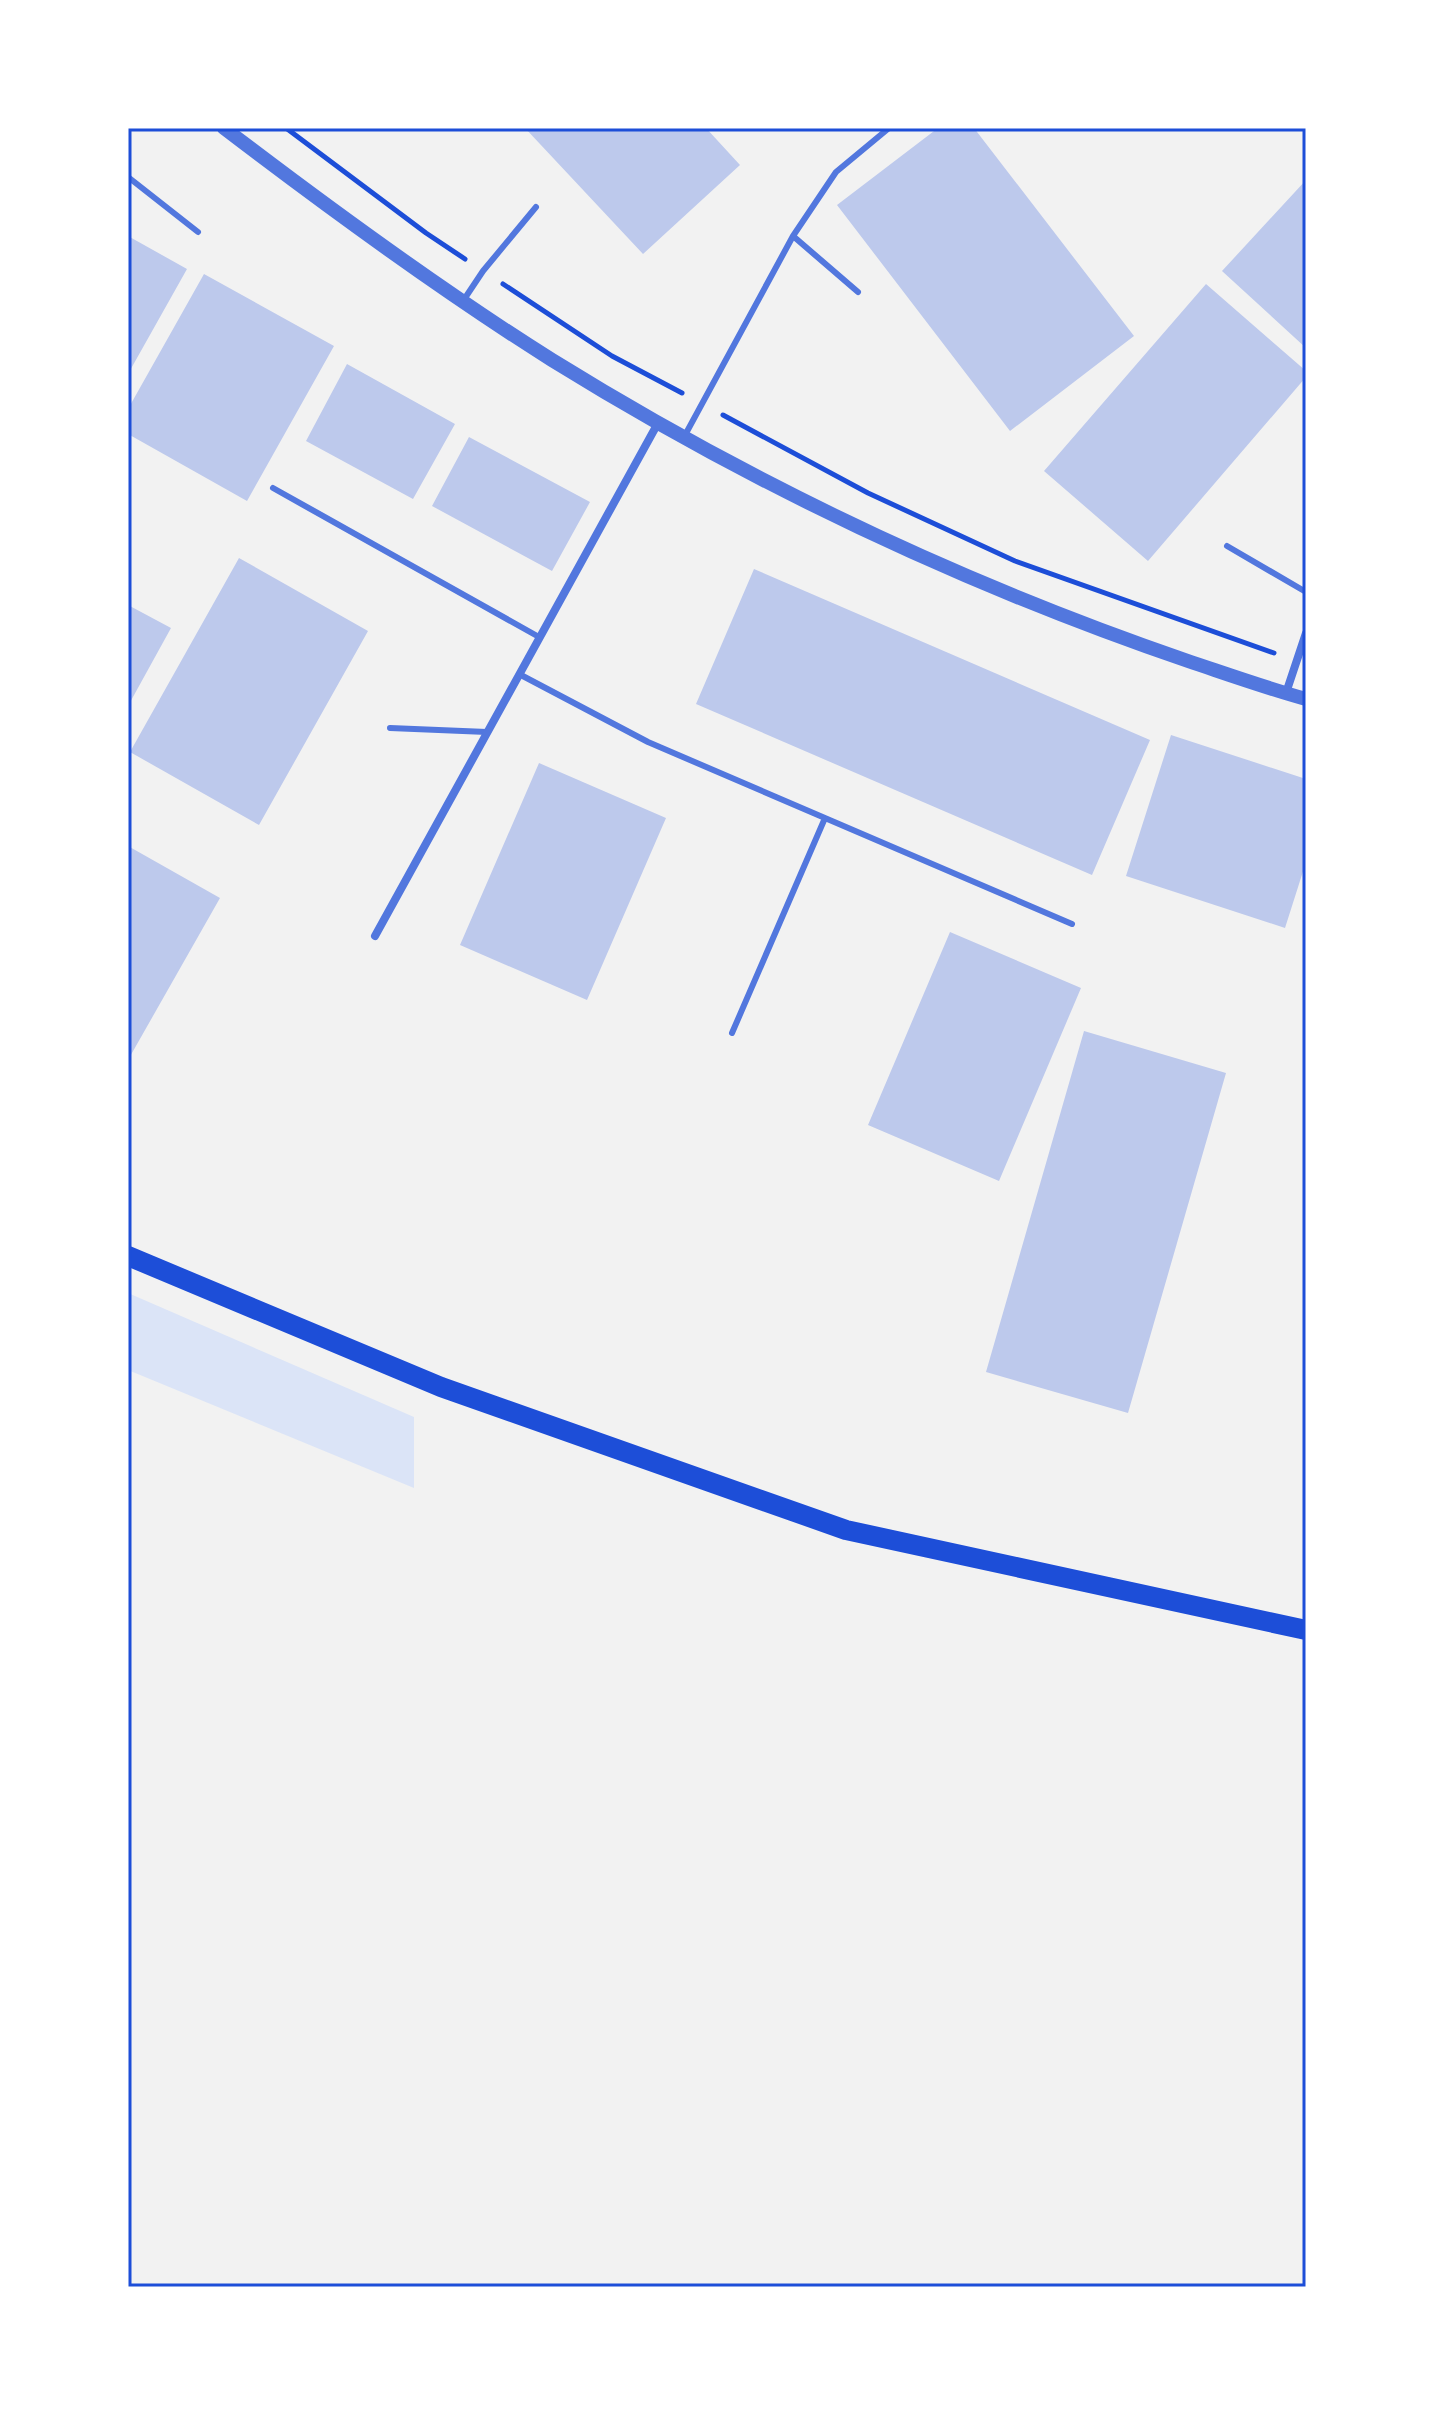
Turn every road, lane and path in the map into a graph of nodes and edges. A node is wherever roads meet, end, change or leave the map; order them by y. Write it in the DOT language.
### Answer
graph roads {
  1 [pos="224,128"];
  2 [pos="286,128"];
  3 [pos="889,128"];
  4 [pos="128,177"];
  5 [pos="536,207"];
  6 [pos="198,232"];
  7 [pos="793,236"];
  8 [pos="455,252"];
  9 [pos="506,286"];
  10 [pos="858,292"];
  11 [pos="463,301"];
  12 [pos="671,387"];
  13 [pos="734,422"];
  14 [pos="658,423"];
  15 [pos="684,437"];
  16 [pos="273,488"];
  17 [pos="1227,546"];
  18 [pos="1306,592"];
  19 [pos="1306,633"];
  20 [pos="539,637"];
  21 [pos="1262,649"];
  22 [pos="519,674"];
  23 [pos="1286,693"];
  24 [pos="1306,699"];
  25 [pos="390,728"];
  26 [pos="487,732"];
  27 [pos="825,818"];
  28 [pos="1072,924"];
  29 [pos="375,936"];
  30 [pos="732,1033"];
  31 [pos="128,1256"];
  32 [pos="1306,1630"];
  1 -- 11 [label="street"];
  2 -- 8 [label="path"];
  3 -- 7 [label="lane"];
  4 -- 6 [label="lane"];
  5 -- 11 [label="lane"];
  7 -- 10 [label="lane"];
  7 -- 15 [label="lane"];
  9 -- 12 [label="path"];
  11 -- 14 [label="street"];
  13 -- 21 [label="path"];
  14 -- 15 [label="street"];
  14 -- 20 [label="street"];
  15 -- 23 [label="street"];
  16 -- 20 [label="lane"];
  17 -- 18 [label="lane"];
  19 -- 23 [label="street"];
  20 -- 22 [label="street"];
  22 -- 26 [label="street"];
  22 -- 27 [label="lane"];
  23 -- 24 [label="street"];
  25 -- 26 [label="lane"];
  26 -- 29 [label="street"];
  27 -- 28 [label="lane"];
  27 -- 30 [label="lane"];
  31 -- 32 [label="main road"];
}
